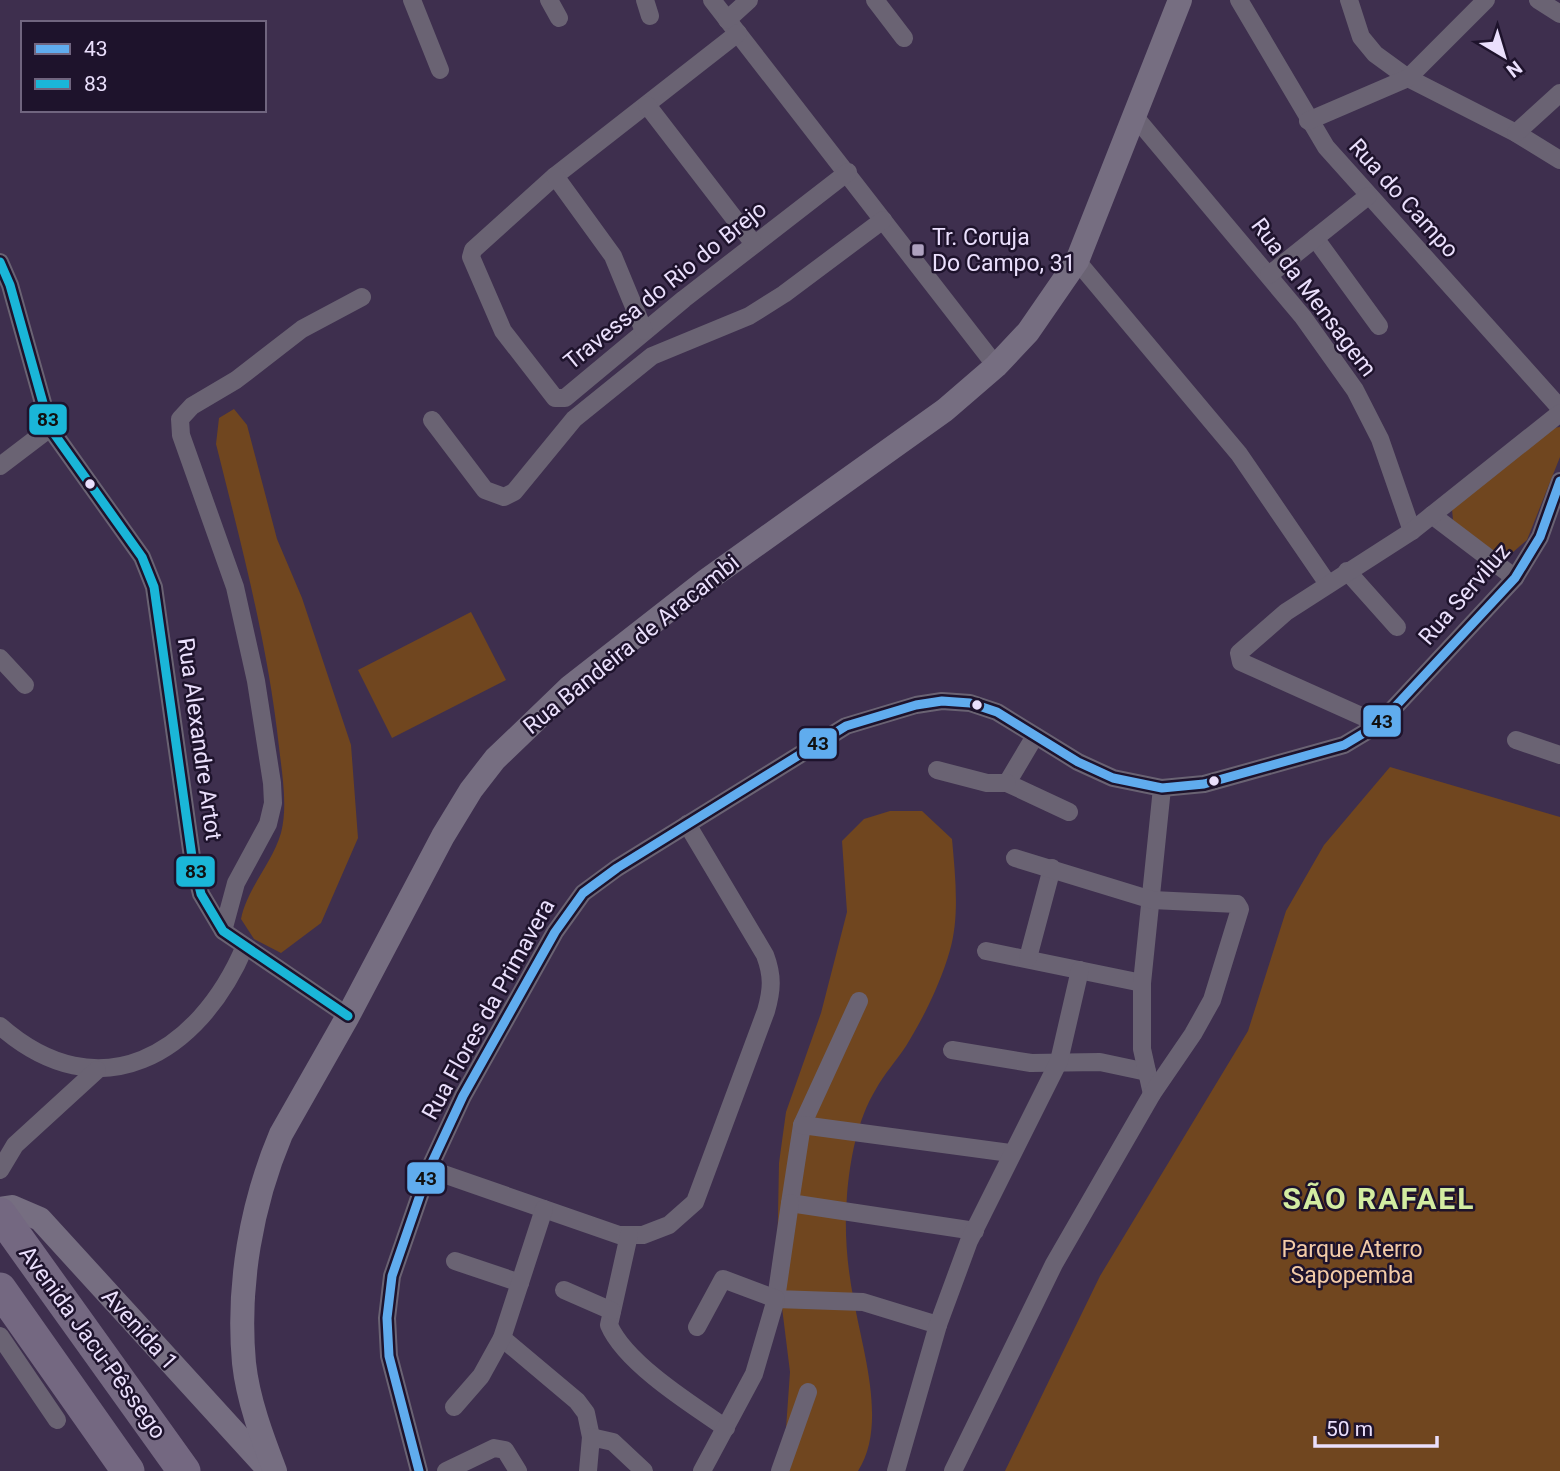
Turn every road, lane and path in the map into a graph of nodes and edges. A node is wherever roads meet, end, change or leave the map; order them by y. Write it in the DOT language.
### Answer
graph roads {
  1 [pos="412,0"];
  2 [pos="549,0"];
  3 [pos="712,0"];
  4 [pos="749,0"];
  5 [pos="875,0"];
  6 [pos="1180,0"];
  7 [pos="1239,0"];
  8 [pos="1349,0"];
  9 [pos="1486,0"];
  10 [pos="1538,0"];
  11 [pos="1560,14"];
  12 [pos="559,18"];
  13 [pos="732,27"];
  14 [pos="904,38"];
  15 [pos="440,70"];
  16 [pos="1408,78"];
  17 [pos="1560,93"];
  18 [pos="647,105"];
  19 [pos="1136,118"];
  20 [pos="1308,121"];
  21 [pos="1516,133"];
  22 [pos="1560,160"];
  23 [pos="848,172"];
  24 [pos="555,176"];
  25 [pos="1368,196"];
  26 [pos="883,220"];
  27 [pos="1315,238"];
  28 [pos="754,244"];
  29 [pos="1077,261"];
  30 [pos="0,262"];
  31 [pos="1269,275"];
  32 [pos="362,297"];
  33 [pos="1379,326"];
  34 [pos="641,334"];
  35 [pos="652,356"];
  36 [pos="996,366"];
  37 [pos="1560,410"];
  38 [pos="432,421"];
  39 [pos="51,428"];
  40 [pos="0,466"];
  41 [pos="1560,481"];
  42 [pos="1432,515"];
  43 [pos="1412,531"];
  44 [pos="1347,571"];
  45 [pos="1515,578"];
  46 [pos="1328,584"];
  47 [pos="1397,627"];
  48 [pos="0,658"];
  49 [pos="25,685"];
  50 [pos="1379,724"];
  51 [pos="1035,736"];
  52 [pos="1516,740"];
  53 [pos="1560,755"];
  54 [pos="937,770"];
  55 [pos="1007,783"];
  56 [pos="1163,788"];
  57 [pos="1069,812"];
  58 [pos="687,824"];
  59 [pos="1015,858"];
  60 [pos="1052,868"];
  61 [pos="1152,900"];
  62 [pos="223,931"];
  63 [pos="245,946"];
  64 [pos="986,951"];
  65 [pos="1028,958"];
  66 [pos="1080,970"];
  67 [pos="1142,983"];
  68 [pos="859,1001"];
  69 [pos="348,1016"];
  70 [pos="0,1026"];
  71 [pos="952,1050"];
  72 [pos="1059,1061"];
  73 [pos="97,1070"];
  74 [pos="1147,1072"];
  75 [pos="1153,1094"];
  76 [pos="802,1125"];
  77 [pos="1010,1153"];
  78 [pos="0,1170"];
  79 [pos="429,1170"];
  80 [pos="790,1203"];
  81 [pos="544,1209"];
  82 [pos="0,1211"];
  83 [pos="975,1231"];
  84 [pos="629,1235"];
  85 [pos="455,1261"];
  86 [pos="520,1283"];
  87 [pos="0,1289"];
  88 [pos="564,1290"];
  89 [pos="776,1299"];
  90 [pos="612,1311"];
  91 [pos="939,1325"];
  92 [pos="696,1327"];
  93 [pos="0,1336"];
  94 [pos="502,1338"];
  95 [pos="249,1392"];
  96 [pos="808,1392"];
  97 [pos="454,1407"];
  98 [pos="71,1414"];
  99 [pos="219,1416"];
  100 [pos="726,1428"];
  101 [pos="157,1432"];
  102 [pos="591,1437"];
  103 [pos="123,1466"];
  104 [pos="184,1471"];
  105 [pos="202,1471"];
  106 [pos="269,1471"];
  107 [pos="275,1471"];
  108 [pos="419,1471"];
  109 [pos="446,1471"];
  110 [pos="519,1471"];
  111 [pos="588,1471"];
  112 [pos="644,1471"];
  113 [pos="702,1471"];
  114 [pos="779,1471"];
  115 [pos="896,1471"];
  116 [pos="953,1471"];
  1 -- 15 [label="street"];
  2 -- 12 [label="street"];
  3 -- 13 [label="street"];
  4 -- 13 [label="street, Travessa do Rio do Brejo"];
  5 -- 14 [label="street"];
  6 -- 19 [label="main road, Rua Bandeira de Aracambi"];
  7 -- 20 [label="street, Rua do Campo"];
  8 -- 16 [label="street"];
  9 -- 16 [label="street"];
  10 -- 11 [label="street"];
  13 -- 18 [label="street, Travessa do Rio do Brejo"];
  13 -- 23 [label="street"];
  16 -- 20 [label="street"];
  16 -- 21 [label="street"];
  17 -- 21 [label="street"];
  18 -- 24 [label="street, Travessa do Rio do Brejo"];
  18 -- 28 [label="street"];
  19 -- 29 [label="main road, Rua Bandeira de Aracambi"];
  19 -- 31 [label="street, Rua da Mensagem"];
  20 -- 25 [label="street, Rua do Campo"];
  21 -- 22 [label="street"];
  23 -- 26 [label="street"];
  23 -- 28 [label="street, Travessa do Rio do Brejo"];
  24 -- 34 [label="street"];
  24 -- 34 [label="street, Travessa do Rio do Brejo"];
  25 -- 27 [label="street"];
  25 -- 37 [label="street, Rua do Campo"];
  26 -- 35 [label="street"];
  26 -- 36 [label="street"];
  27 -- 31 [label="street"];
  27 -- 33 [label="street"];
  28 -- 34 [label="street, Travessa do Rio do Brejo"];
  29 -- 36 [label="main road, Rua Bandeira de Aracambi"];
  29 -- 46 [label="street"];
  30 -- 39 [label="street, Rua Alexandre Artot"];
  31 -- 43 [label="street, Rua da Mensagem"];
  32 -- 62 [label="street"];
  34 -- 35 [label="street"];
  35 -- 38 [label="street"];
  36 -- 69 [label="main road, Rua Bandeira de Aracambi"];
  37 -- 42 [label="street"];
  39 -- 40 [label="street"];
  39 -- 62 [label="street, Rua Alexandre Artot"];
  41 -- 45 [label="street, Rua Serviluz"];
  42 -- 43 [label="street"];
  42 -- 45 [label="street"];
  43 -- 44 [label="street"];
  44 -- 46 [label="street"];
  44 -- 47 [label="street"];
  45 -- 50 [label="street, Rua Serviluz"];
  46 -- 50 [label="street"];
  48 -- 49 [label="street"];
  50 -- 56 [label="street, Rua Flores da Primavera"];
  51 -- 55 [label="street"];
  51 -- 56 [label="street, Rua Flores da Primavera"];
  51 -- 58 [label="street, Rua Flores da Primavera"];
  52 -- 53 [label="street"];
  54 -- 55 [label="street"];
  55 -- 57 [label="street"];
  56 -- 61 [label="street"];
  58 -- 79 [label="street, Rua Flores da Primavera"];
  58 -- 84 [label="street"];
  59 -- 60 [label="street"];
  60 -- 61 [label="street"];
  60 -- 65 [label="street"];
  61 -- 67 [label="street"];
  61 -- 75 [label="street"];
  62 -- 63 [label="street, Rua Alexandre Artot"];
  63 -- 69 [label="street, Rua Alexandre Artot"];
  63 -- 73 [label="street"];
  64 -- 65 [label="street"];
  65 -- 66 [label="street"];
  66 -- 67 [label="street"];
  66 -- 72 [label="street"];
  67 -- 74 [label="street"];
  68 -- 76 [label="street"];
  69 -- 95 [label="main road, Rua Bandeira de Aracambi"];
  70 -- 73 [label="street"];
  71 -- 72 [label="street"];
  72 -- 74 [label="street"];
  72 -- 77 [label="street"];
  73 -- 78 [label="street"];
  74 -- 75 [label="street"];
  75 -- 116 [label="street"];
  76 -- 77 [label="street"];
  76 -- 80 [label="street"];
  77 -- 83 [label="street"];
  79 -- 81 [label="street"];
  79 -- 108 [label="street, Rua Flores da Primavera"];
  80 -- 83 [label="street"];
  80 -- 89 [label="street"];
  81 -- 84 [label="street"];
  81 -- 86 [label="street"];
  82 -- 99 [label="main road, Avenida 1"];
  82 -- 101 [label="highway, Avenida Jacu-Pêssego"];
  83 -- 91 [label="street"];
  84 -- 90 [label="street"];
  85 -- 86 [label="street"];
  86 -- 94 [label="street"];
  87 -- 98 [label="highway, Avenida Jacu-Pêssego"];
  88 -- 90 [label="street"];
  89 -- 91 [label="street"];
  89 -- 92 [label="street"];
  89 -- 100 [label="street"];
  90 -- 100 [label="street"];
  91 -- 115 [label="street"];
  93 -- 98 [label="street"];
  94 -- 97 [label="street"];
  94 -- 102 [label="street"];
  95 -- 99 [label="main road"];
  95 -- 107 [label="main road, Rua Bandeira de Aracambi"];
  96 -- 114 [label="street"];
  98 -- 103 [label="highway, Avenida Jacu-Pêssego"];
  99 -- 106 [label="main road, Avenida 1"];
  100 -- 113 [label="street"];
  101 -- 104 [label="highway, Avenida Jacu-Pêssego"];
  101 -- 105 [label="highway"];
  102 -- 111 [label="street"];
  102 -- 112 [label="street"];
  109 -- 110 [label="street"];
}
